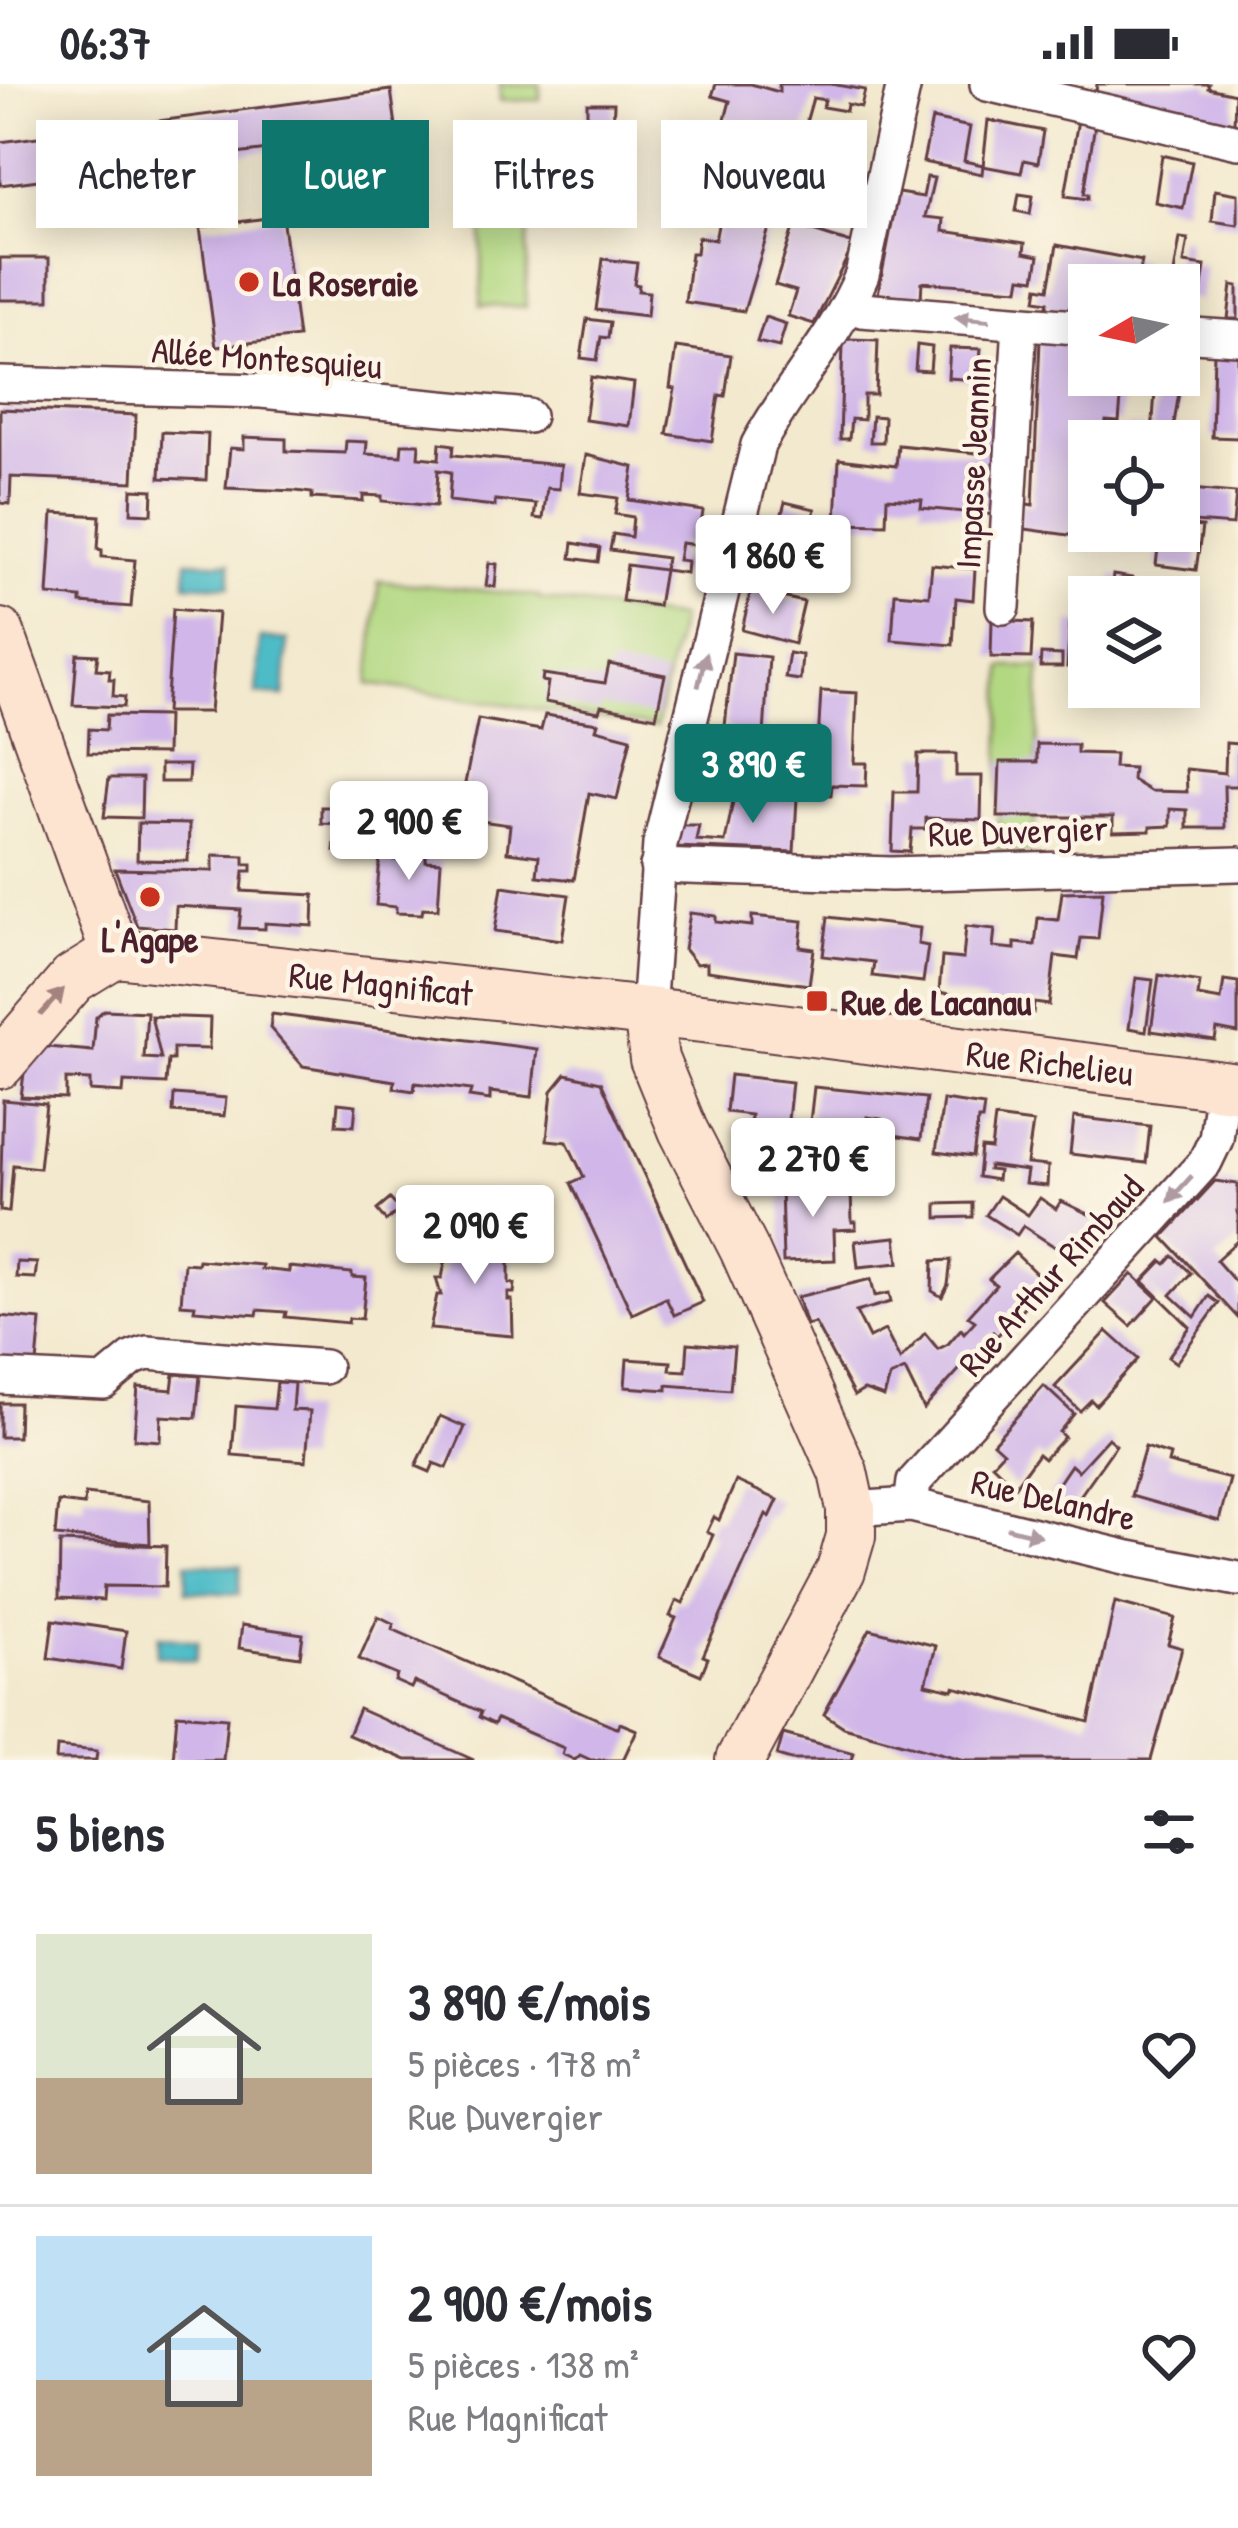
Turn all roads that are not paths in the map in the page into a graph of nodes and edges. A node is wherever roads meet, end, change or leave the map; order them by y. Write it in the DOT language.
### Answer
graph roads {
  1 [pos="904,84"];
  2 [pos="987,84"];
  3 [pos="1238,142"];
  4 [pos="850,302"];
  5 [pos="1020,323"];
  6 [pos="1068,326"];
  7 [pos="1200,335"];
  8 [pos="1238,338"];
  9 [pos="0,384"];
  10 [pos="528,416"];
  11 [pos="1003,607"];
  12 [pos="0,633"];
  13 [pos="1238,864"];
  14 [pos="657,866"];
  15 [pos="115,953"];
  16 [pos="648,1012"];
  17 [pos="0,1064"];
  18 [pos="1230,1086"];
  19 [pos="324,1366"];
  20 [pos="0,1377"];
  21 [pos="910,1505"];
  22 [pos="851,1509"];
  23 [pos="1238,1579"];
  24 [pos="740,1760"];
  1 -- 4 [label="street"];
  2 -- 3 [label="street"];
  5 -- 4 [label="street, one-way"];
  14 -- 4 [label="street, one-way"];
  5 -- 6 [label="street"];
  5 -- 11 [label="street, Impasse Jeannin"];
  7 -- 8 [label="street"];
  9 -- 10 [label="street, Allée Montesquieu"];
  12 -- 15 [label="street"];
  13 -- 14 [label="street, Rue Duvergier"];
  14 -- 16 [label="street"];
  15 -- 16 [label="street, Rue Magnificat"];
  17 -- 15 [label="street, one-way"];
  16 -- 18 [label="street, Rue Richelieu"];
  16 -- 22 [label="street"];
  18 -- 21 [label="street, Rue Arthur Rimbaud, one-way"];
  19 -- 20 [label="street"];
  21 -- 22 [label="street, Rue Delandre"];
  21 -- 23 [label="street, Rue Delandre, one-way"];
  22 -- 24 [label="street"];
}
